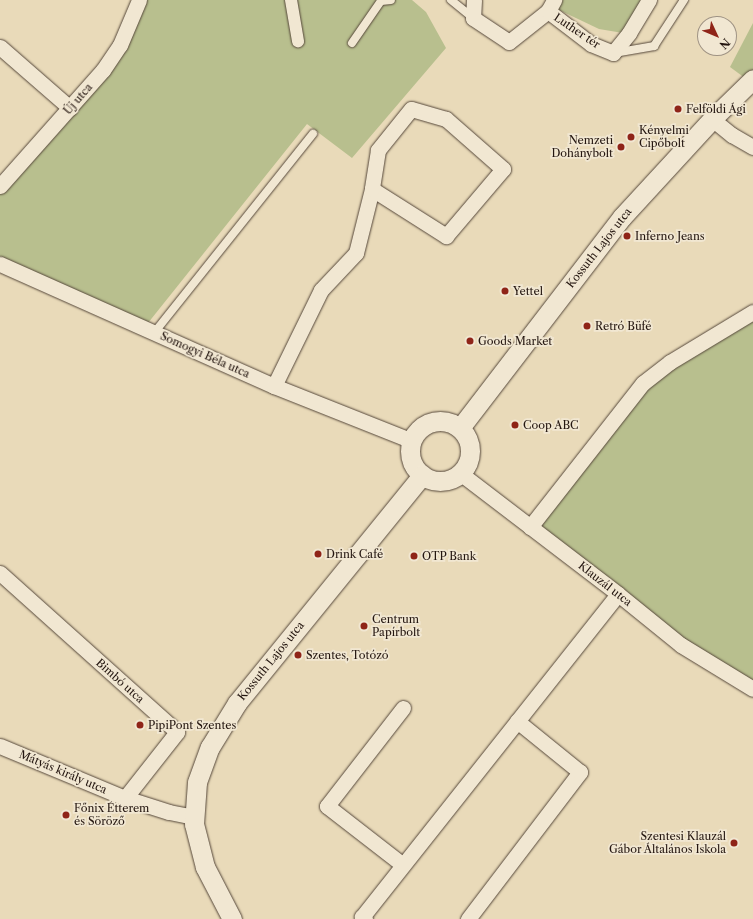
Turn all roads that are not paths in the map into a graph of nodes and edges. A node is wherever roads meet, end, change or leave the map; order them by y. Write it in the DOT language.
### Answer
graph roads {
  1 [pos="139,0"];
  2 [pos="291,0"];
  3 [pos="391,0"];
  4 [pos="451,0"];
  5 [pos="474,0"];
  6 [pos="649,0"];
  7 [pos="684,0"];
  8 [pos="551,6"];
  9 [pos="473,18"];
  10 [pos="298,41"];
  11 [pos="352,43"];
  12 [pos="0,47"];
  13 [pos="613,53"];
  14 [pos="753,79"];
  15 [pos="70,108"];
  16 [pos="712,120"];
  17 [pos="313,134"];
  18 [pos="753,147"];
  19 [pos="0,186"];
  20 [pos="372,189"];
  21 [pos="0,264"];
  22 [pos="753,312"];
  23 [pos="154,333"];
  24 [pos="274,386"];
  25 [pos="460,428"];
  26 [pos="412,441"];
  27 [pos="460,473"];
  28 [pos="422,475"];
  29 [pos="530,527"];
  30 [pos="0,573"];
  31 [pos="618,594"];
  32 [pos="753,689"];
  33 [pos="403,708"];
  34 [pos="517,721"];
  35 [pos="0,746"];
  36 [pos="125,798"];
  37 [pos="194,817"];
  38 [pos="403,865"];
  39 [pos="232,919"];
  40 [pos="365,919"];
  41 [pos="468,919"];
  1 -- 15 [label="street, Új utca"];
  2 -- 10 [label="street"];
  3 -- 11 [label="lane"];
  4 -- 9 [label="lane"];
  5 -- 9 [label="street"];
  6 -- 13 [label="street, Luther tér"];
  7 -- 13 [label="lane"];
  8 -- 9 [label="street"];
  8 -- 13 [label="street, Luther tér"];
  12 -- 15 [label="street"];
  14 -- 16 [label="street, Kossuth Lajos utca"];
  15 -- 19 [label="street, Új utca"];
  16 -- 18 [label="street"];
  16 -- 25 [label="street, Kossuth Lajos utca"];
  17 -- 23 [label="lane"];
  20 -- 20 [label="street"];
  20 -- 24 [label="street"];
  21 -- 23 [label="street, Somogyi Béla utca"];
  22 -- 29 [label="street"];
  23 -- 24 [label="street, Somogyi Béla utca"];
  24 -- 26 [label="street, Somogyi Béla utca"];
  25 -- 26 [label="street"];
  25 -- 27 [label="street"];
  26 -- 28 [label="street"];
  27 -- 28 [label="street"];
  27 -- 29 [label="street, Klauzál utca"];
  28 -- 37 [label="street, Kossuth Lajos utca"];
  29 -- 31 [label="street, Klauzál utca"];
  30 -- 36 [label="street, Bimbó utca"];
  31 -- 32 [label="street, Klauzál utca"];
  31 -- 34 [label="street"];
  33 -- 38 [label="street"];
  34 -- 38 [label="street"];
  34 -- 41 [label="street"];
  35 -- 36 [label="street, Mátyás király utca"];
  36 -- 37 [label="street, Mátyás király utca"];
  37 -- 39 [label="street, Kossuth Lajos utca"];
  38 -- 40 [label="street"];
}
